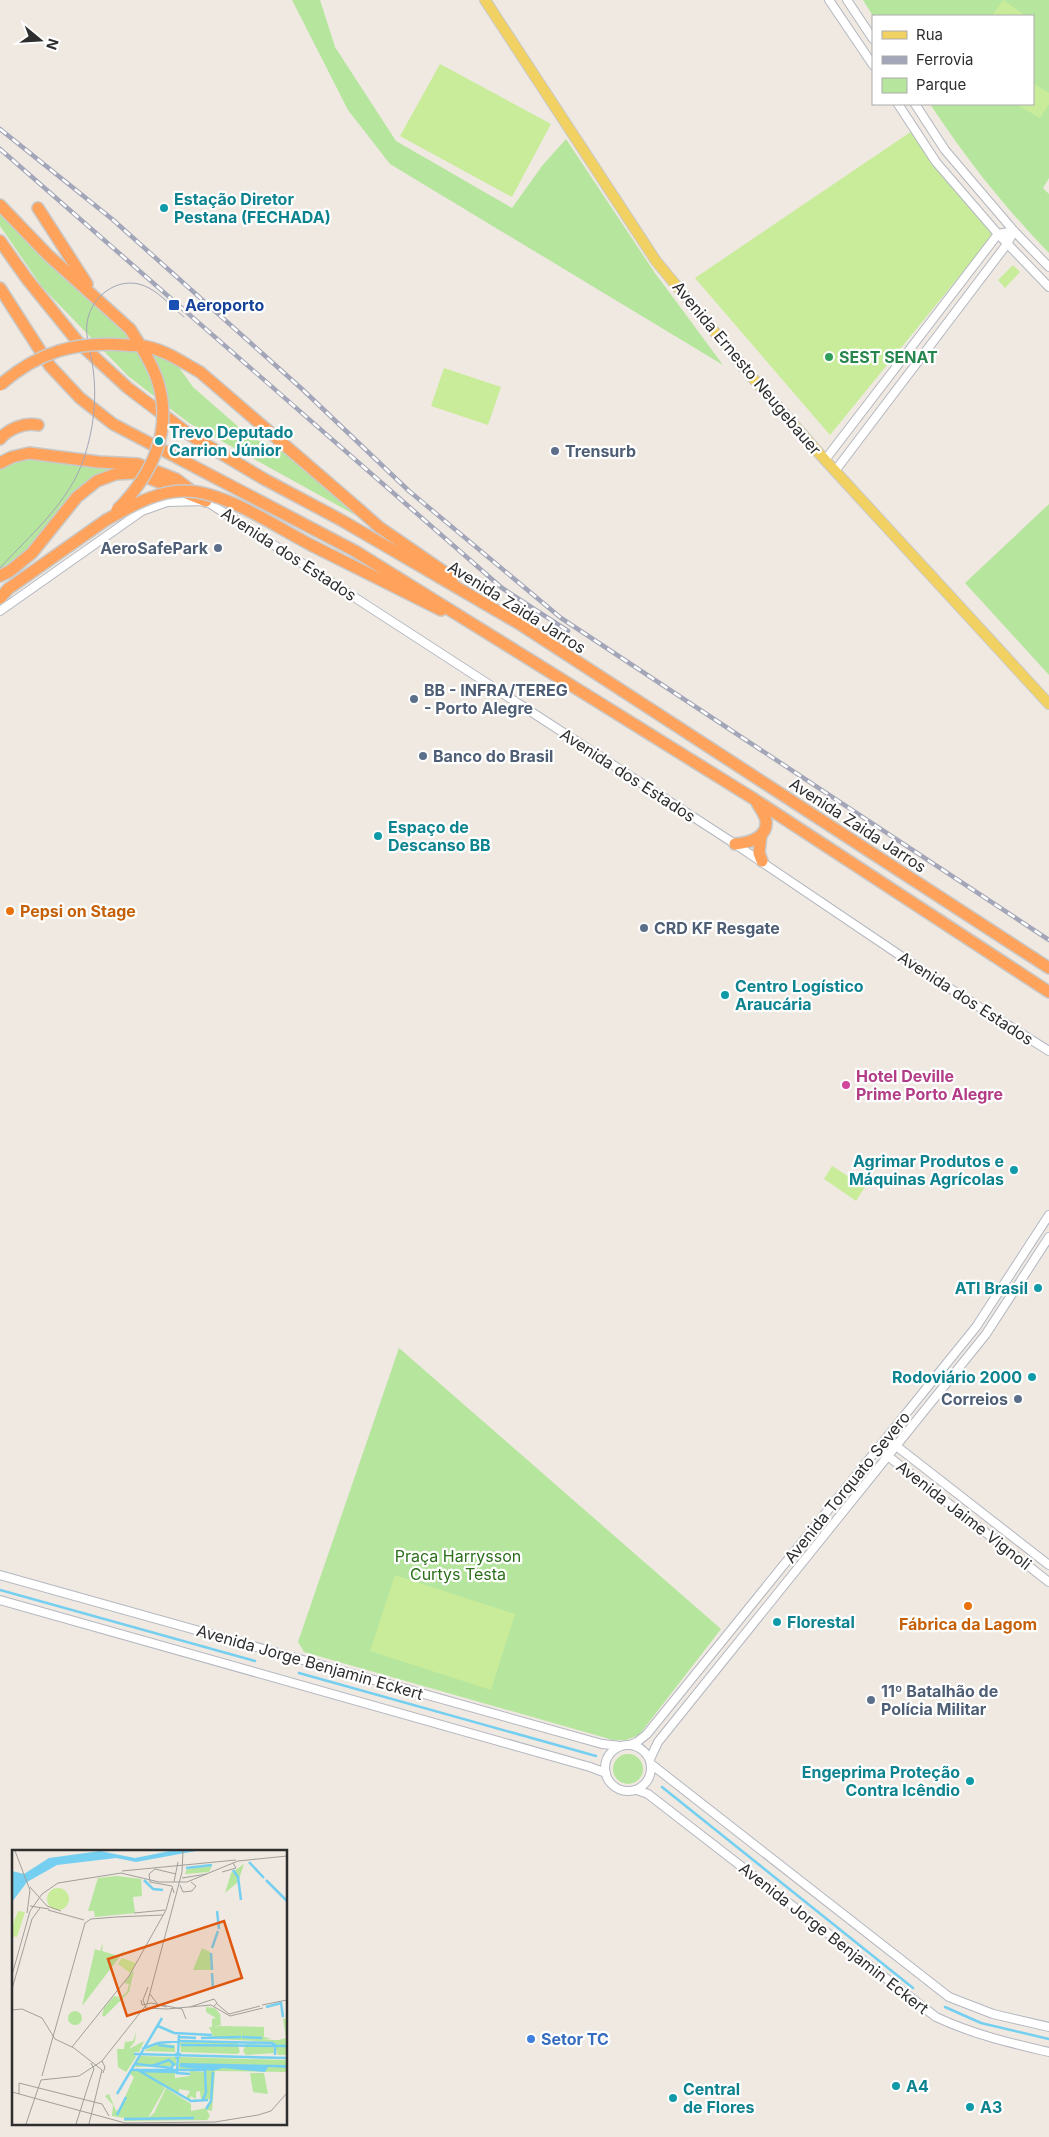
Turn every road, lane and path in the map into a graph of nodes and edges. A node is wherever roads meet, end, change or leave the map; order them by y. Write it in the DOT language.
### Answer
graph roads {
  1 [pos="486,0"];
  2 [pos="829,0"];
  3 [pos="847,0"];
  4 [pos="872,38"];
  5 [pos="872,64"];
  6 [pos="899,105"];
  7 [pos="916,105"];
  8 [pos="0,205"];
  9 [pos="38,208"];
  10 [pos="1014,231"];
  11 [pos="998,234"];
  12 [pos="0,241"];
  13 [pos="1008,244"];
  14 [pos="1049,267"];
  15 [pos="1049,287"];
  16 [pos="0,288"];
  17 [pos="96,298"];
  18 [pos="0,385"];
  19 [pos="38,425"];
  20 [pos="0,439"];
  21 [pos="825,460"];
  22 [pos="0,463"];
  23 [pos="836,471"];
  24 [pos="206,500"];
  25 [pos="106,520"];
  26 [pos="0,576"];
  27 [pos="3,593"];
  28 [pos="0,612"];
  29 [pos="518,623"];
  30 [pos="495,636"];
  31 [pos="1049,704"];
  32 [pos="754,799"];
  33 [pos="762,835"];
  34 [pos="735,844"];
  35 [pos="762,861"];
  36 [pos="1049,968"];
  37 [pos="1049,992"];
  38 [pos="1049,1052"];
  39 [pos="1049,1215"];
  40 [pos="1049,1237"];
  41 [pos="934,1379"];
  42 [pos="943,1387"];
  43 [pos="886,1438"];
  44 [pos="896,1446"];
  45 [pos="878,1448"];
  46 [pos="888,1456"];
  47 [pos="1049,1565"];
  48 [pos="0,1575"];
  49 [pos="1049,1582"];
  50 [pos="0,1600"];
  51 [pos="626,1746"];
  52 [pos="651,1762"];
  53 [pos="606,1773"];
  54 [pos="637,1790"];
  55 [pos="1049,2027"];
  56 [pos="1049,2052"];
  1 -- 21 [label="main road, Avenida Ernesto Neugebauer"];
  2 -- 5 [label="street"];
  3 -- 4 [label="street"];
  6 -- 11 [label="street"];
  7 -- 10 [label="street"];
  8 -- 17 [label="highway"];
  9 -- 17 [label="highway"];
  10 -- 11 [label="street"];
  10 -- 13 [label="street"];
  10 -- 14 [label="street"];
  11 -- 13 [label="street"];
  11 -- 21 [label="street"];
  12 -- 29 [label="highway, Avenida Zaida Jarros"];
  13 -- 15 [label="street"];
  13 -- 23 [label="street"];
  16 -- 30 [label="highway"];
  17 -- 25 [label="highway, bridge"];
  18 -- 29 [label="highway, bridge"];
  19 -- 20 [label="highway"];
  21 -- 23 [label="main road, Avenida Ernesto Neugebauer"];
  22 -- 24 [label="highway"];
  23 -- 31 [label="main road, Avenida Ernesto Neugebauer"];
  24 -- 26 [label="highway"];
  24 -- 28 [label="street"];
  24 -- 34 [label="street, Avenida dos Estados"];
  25 -- 27 [label="highway"];
  25 -- 30 [label="highway, bridge"];
  29 -- 36 [label="highway, Avenida Zaida Jarros"];
  30 -- 32 [label="highway"];
  32 -- 33 [label="highway"];
  32 -- 37 [label="highway"];
  33 -- 34 [label="highway"];
  33 -- 35 [label="highway"];
  34 -- 35 [label="street, Avenida dos Estados"];
  35 -- 38 [label="street, Avenida dos Estados"];
  39 -- 41 [label="street, Avenida Torquato Severo"];
  40 -- 42 [label="street, Avenida Torquato Severo"];
  41 -- 42 [label="street"];
  41 -- 43 [label="street, Avenida Torquato Severo"];
  42 -- 44 [label="street, Avenida Torquato Severo"];
  43 -- 44 [label="street, Avenida Jaime Vignoli"];
  43 -- 45 [label="street, Avenida Torquato Severo"];
  44 -- 46 [label="street, Avenida Torquato Severo"];
  44 -- 47 [label="street, Avenida Jaime Vignoli"];
  45 -- 46 [label="street, Avenida Jaime Vignoli"];
  45 -- 51 [label="street, Avenida Torquato Severo"];
  46 -- 49 [label="street, Avenida Jaime Vignoli"];
  46 -- 52 [label="street, Avenida Torquato Severo"];
  48 -- 51 [label="street, Avenida Jorge Benjamin Eckert"];
  50 -- 53 [label="street, Avenida Jorge Benjamin Eckert"];
  51 -- 52 [label="street"];
  51 -- 53 [label="street"];
  52 -- 54 [label="street"];
  52 -- 55 [label="street, Avenida Jorge Benjamin Eckert"];
  53 -- 54 [label="street"];
  54 -- 56 [label="street, Avenida Jorge Benjamin Eckert"];
}
